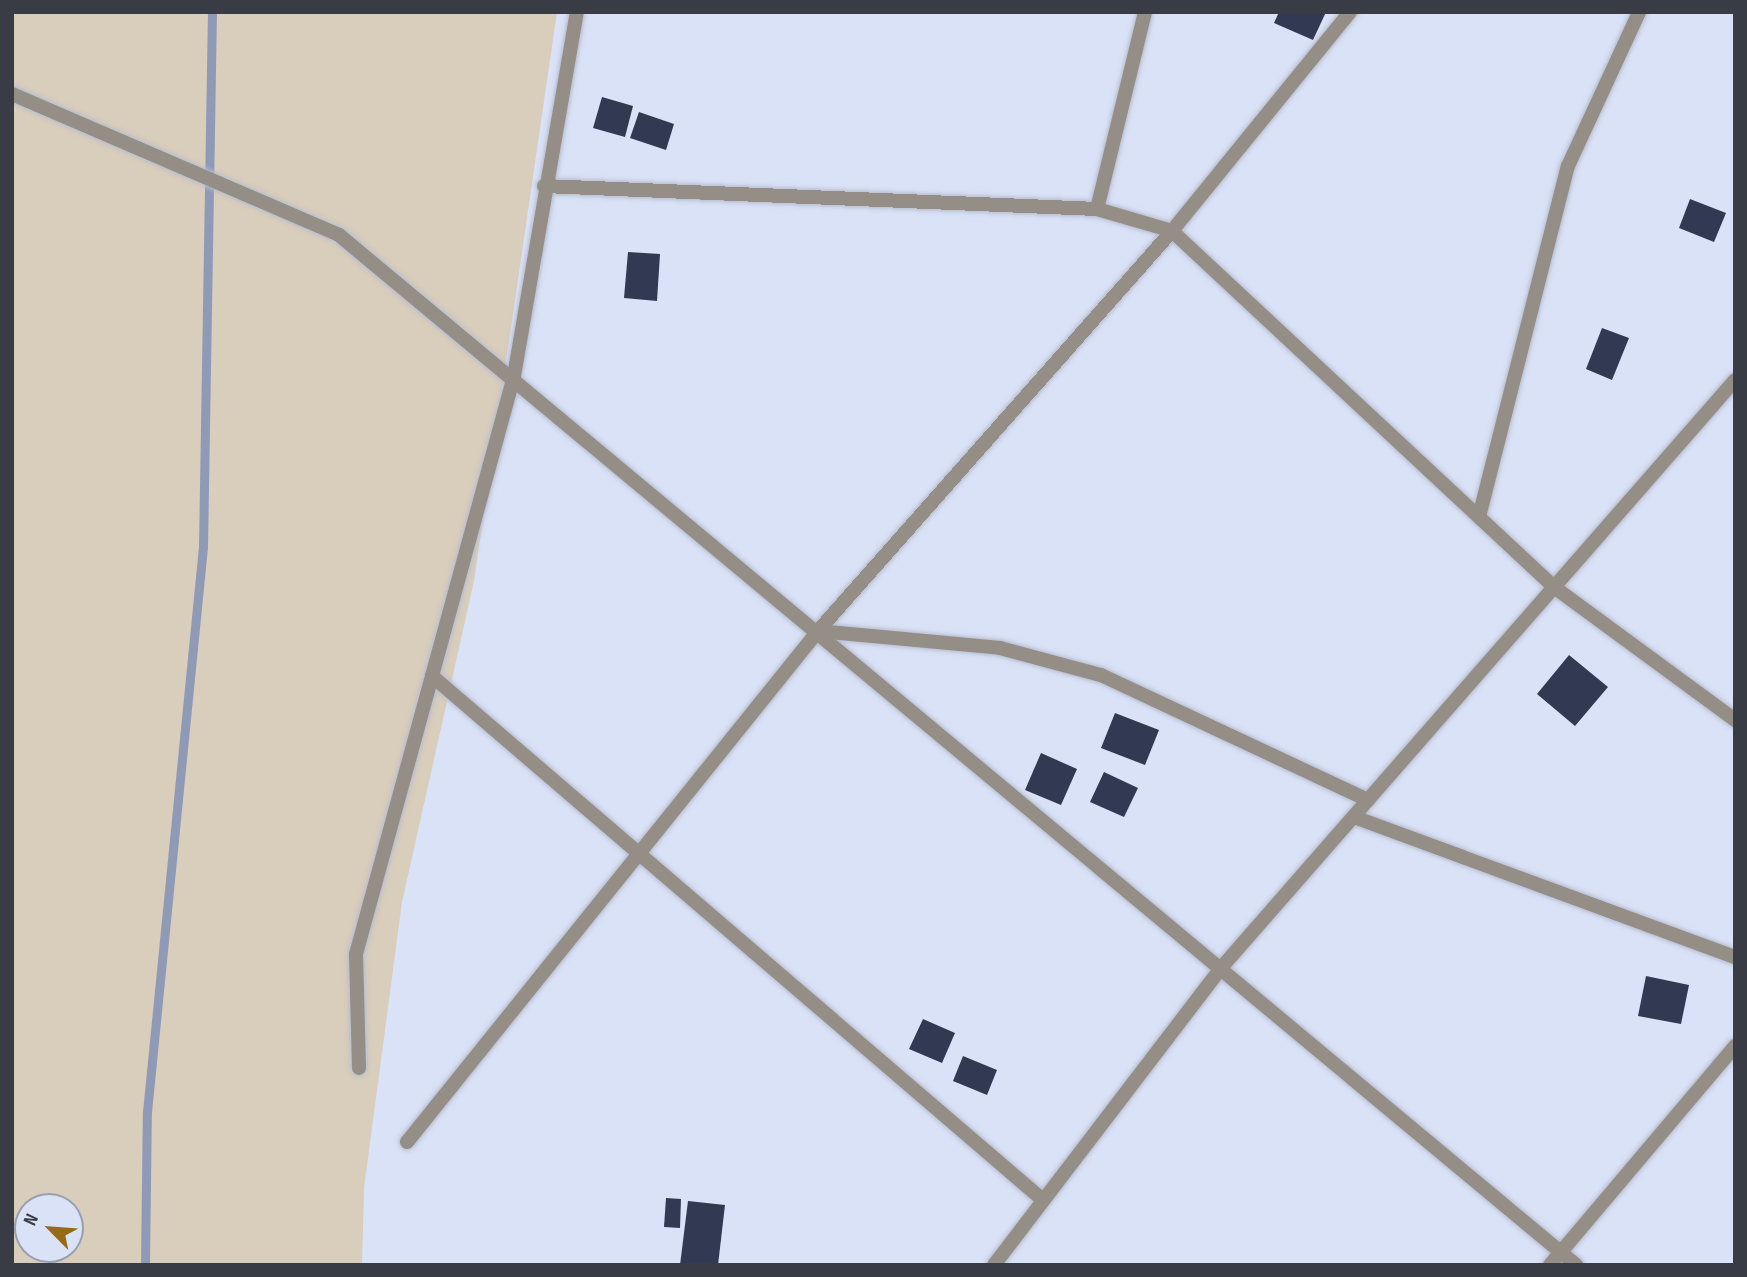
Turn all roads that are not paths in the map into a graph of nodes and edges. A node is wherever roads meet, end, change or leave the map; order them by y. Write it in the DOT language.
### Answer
graph roads {
  1 [pos="577,12"];
  2 [pos="1145,12"];
  3 [pos="1350,12"];
  4 [pos="1639,12"];
  5 [pos="12,94"];
  6 [pos="544,186"];
  7 [pos="1097,209"];
  8 [pos="1172,231"];
  9 [pos="514,376"];
  10 [pos="1735,380"];
  11 [pos="1479,517"];
  12 [pos="1554,587"];
  13 [pos="818,631"];
  14 [pos="432,676"];
  15 [pos="1735,720"];
  16 [pos="1368,800"];
  17 [pos="1354,817"];
  18 [pos="639,853"];
  19 [pos="1735,957"];
  20 [pos="1221,968"];
  21 [pos="1735,1046"];
  22 [pos="359,1068"];
  23 [pos="407,1142"];
  24 [pos="1043,1200"];
  25 [pos="1561,1252"];
  26 [pos="994,1265"];
  27 [pos="1550,1265"];
  28 [pos="1576,1265"];
  1 -- 6 [label="street"];
  2 -- 7 [label="street"];
  3 -- 8 [label="street"];
  4 -- 11 [label="street"];
  5 -- 9 [label="street"];
  6 -- 7 [label="street"];
  6 -- 9 [label="street"];
  7 -- 8 [label="street"];
  8 -- 11 [label="street"];
  8 -- 13 [label="street"];
  9 -- 13 [label="street"];
  9 -- 14 [label="street"];
  10 -- 12 [label="street"];
  11 -- 12 [label="street"];
  12 -- 15 [label="street"];
  12 -- 16 [label="street"];
  13 -- 16 [label="street"];
  13 -- 18 [label="street"];
  13 -- 20 [label="street"];
  14 -- 18 [label="street"];
  14 -- 22 [label="street"];
  16 -- 17 [label="street"];
  17 -- 19 [label="street"];
  17 -- 20 [label="street"];
  18 -- 23 [label="street"];
  18 -- 24 [label="street"];
  20 -- 24 [label="street"];
  20 -- 25 [label="street"];
  21 -- 25 [label="street"];
  24 -- 26 [label="street"];
  25 -- 27 [label="street"];
  25 -- 28 [label="street"];
}
